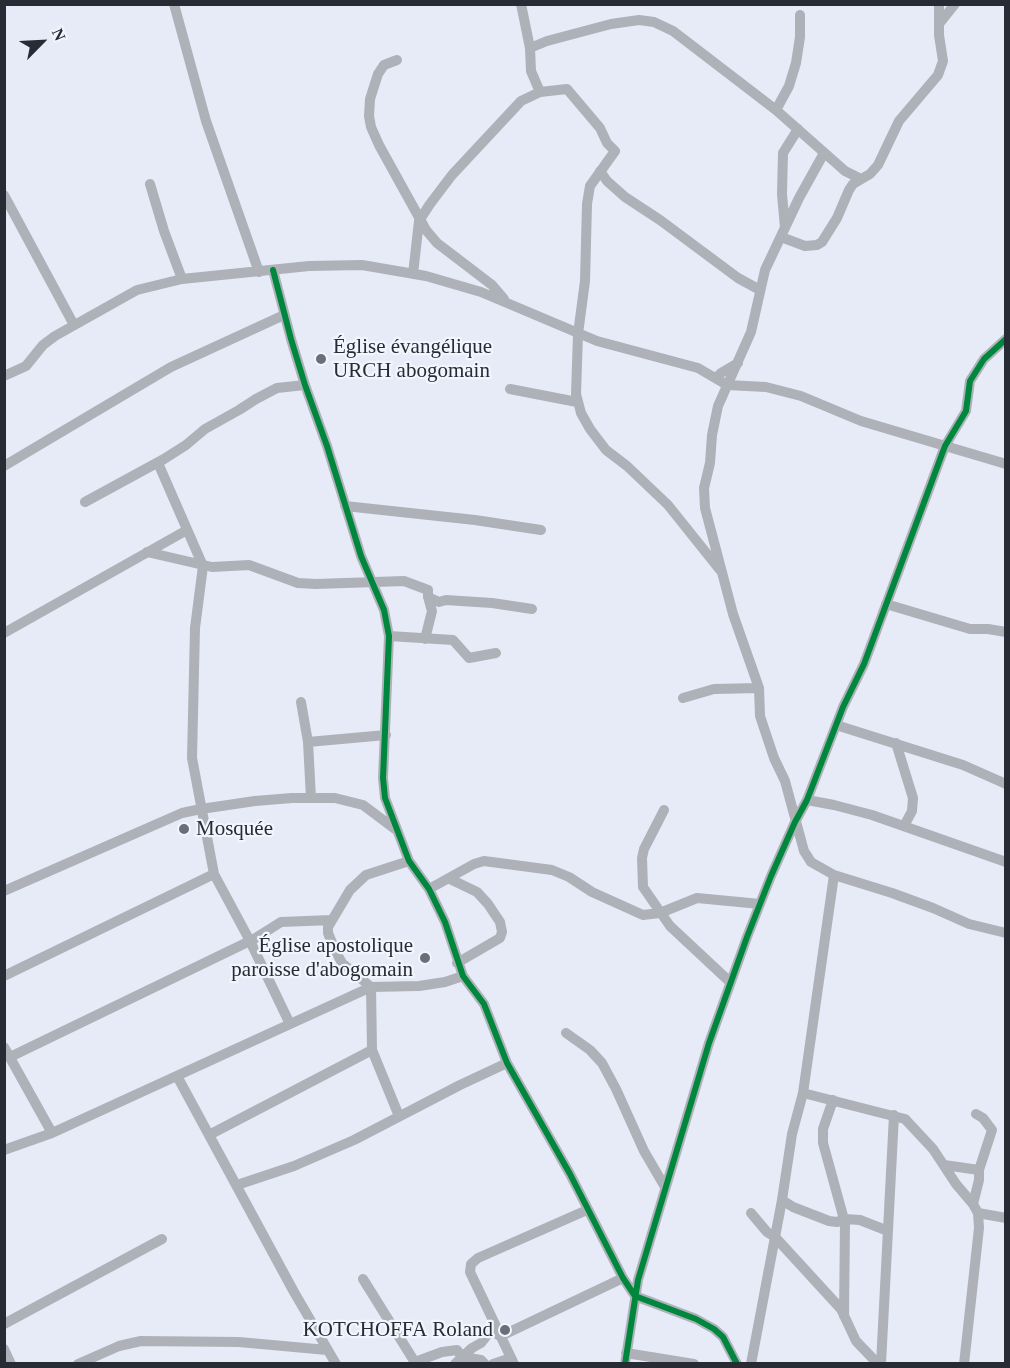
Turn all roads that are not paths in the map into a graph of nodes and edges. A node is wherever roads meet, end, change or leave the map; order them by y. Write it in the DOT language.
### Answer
graph roads {
  1 [pos="174,4"];
  2 [pos="521,4"];
  3 [pos="939,4"];
  4 [pos="955,4"];
  5 [pos="800,15"];
  6 [pos="939,24"];
  7 [pos="530,48"];
  8 [pos="397,60"];
  9 [pos="540,92"];
  10 [pos="776,110"];
  11 [pos="798,129"];
  12 [pos="824,153"];
  13 [pos="600,171"];
  14 [pos="861,178"];
  15 [pos="150,184"];
  16 [pos="806,185"];
  17 [pos="782,194"];
  18 [pos="4,195"];
  19 [pos="419,220"];
  20 [pos="783,232"];
  21 [pos="273,270"];
  22 [pos="259,272"];
  23 [pos="413,274"];
  24 [pos="182,279"];
  25 [pos="760,290"];
  26 [pos="506,302"];
  27 [pos="284,315"];
  28 [pos="75,325"];
  29 [pos="578,334"];
  30 [pos="1005,339"];
  31 [pos="738,363"];
  32 [pos="4,376"];
  33 [pos="716,378"];
  34 [pos="305,385"];
  35 [pos="727,385"];
  36 [pos="510,389"];
  37 [pos="577,402"];
  38 [pos="945,447"];
  39 [pos="158,463"];
  40 [pos="1005,464"];
  41 [pos="4,466"];
  42 [pos="85,502"];
  43 [pos="345,506"];
  44 [pos="187,530"];
  45 [pos="541,530"];
  46 [pos="147,552"];
  47 [pos="203,566"];
  48 [pos="722,573"];
  49 [pos="372,581"];
  50 [pos="428,597"];
  51 [pos="886,604"];
  52 [pos="532,609"];
  53 [pos="1005,632"];
  54 [pos="4,633"];
  55 [pos="388,636"];
  56 [pos="425,639"];
  57 [pos="496,653"];
  58 [pos="759,688"];
  59 [pos="683,698"];
  60 [pos="301,702"];
  61 [pos="836,725"];
  62 [pos="386,735"];
  63 [pos="308,742"];
  64 [pos="896,743"];
  65 [pos="1005,784"];
  66 [pos="311,798"];
  67 [pos="385,798"];
  68 [pos="807,800"];
  69 [pos="363,805"];
  70 [pos="201,809"];
  71 [pos="663,810"];
  72 [pos="795,822"];
  73 [pos="904,826"];
  74 [pos="397,831"];
  75 [pos="409,861"];
  76 [pos="1005,862"];
  77 [pos="214,874"];
  78 [pos="834,875"];
  79 [pos="450,879"];
  80 [pos="429,889"];
  81 [pos="4,891"];
  82 [pos="760,904"];
  83 [pos="660,913"];
  84 [pos="331,920"];
  85 [pos="1005,933"];
  86 [pos="250,941"];
  87 [pos="457,963"];
  88 [pos="4,976"];
  89 [pos="463,976"];
  90 [pos="730,982"];
  91 [pos="371,987"];
  92 [pos="290,1024"];
  93 [pos="566,1033"];
  94 [pos="4,1047"];
  95 [pos="372,1050"];
  96 [pos="10,1058"];
  97 [pos="507,1063"];
  98 [pos="177,1076"];
  99 [pos="803,1093"];
  100 [pos="832,1100"];
  101 [pos="976,1114"];
  102 [pos="894,1115"];
  103 [pos="399,1116"];
  104 [pos="52,1133"];
  105 [pos="209,1135"];
  106 [pos="4,1150"];
  107 [pos="944,1165"];
  108 [pos="979,1170"];
  109 [pos="237,1185"];
  110 [pos="665,1187"];
  111 [pos="782,1200"];
  112 [pos="975,1208"];
  113 [pos="587,1210"];
  114 [pos="751,1213"];
  115 [pos="1005,1218"];
  116 [pos="844,1219"];
  117 [pos="888,1231"];
  118 [pos="775,1237"];
  119 [pos="162,1239"];
  120 [pos="622,1278"];
  121 [pos="363,1279"];
  122 [pos="635,1296"];
  123 [pos="844,1316"];
  124 [pos="4,1324"];
  125 [pos="501,1336"];
  126 [pos="4,1349"];
  127 [pos="327,1350"];
  128 [pos="626,1358"];
  129 [pos="458,1360"];
  130 [pos="513,1361"];
  131 [pos="415,1363"];
  132 [pos="11,1364"];
  133 [pos="78,1364"];
  134 [pos="336,1364"];
  135 [pos="485,1364"];
  136 [pos="493,1364"];
  137 [pos="694,1364"];
  138 [pos="737,1364"];
  139 [pos="751,1364"];
  140 [pos="879,1364"];
  141 [pos="964,1364"];
  1 -- 22 [label="street"];
  2 -- 7 [label="street"];
  3 -- 6 [label="street"];
  4 -- 6 [label="street"];
  5 -- 10 [label="street"];
  6 -- 14 [label="street"];
  7 -- 9 [label="street"];
  7 -- 10 [label="street"];
  8 -- 19 [label="street"];
  9 -- 13 [label="street"];
  9 -- 19 [label="street"];
  10 -- 11 [label="street"];
  11 -- 12 [label="street"];
  11 -- 17 [label="street"];
  12 -- 14 [label="street"];
  12 -- 16 [label="street"];
  13 -- 25 [label="street"];
  13 -- 29 [label="street"];
  14 -- 20 [label="street"];
  15 -- 24 [label="street"];
  16 -- 17 [label="street"];
  16 -- 20 [label="street"];
  17 -- 20 [label="street"];
  18 -- 28 [label="street"];
  19 -- 23 [label="street"];
  19 -- 26 [label="street"];
  20 -- 25 [label="street"];
  21 -- 22 [label="street"];
  21 -- 23 [label="street"];
  21 -- 27 [label="street"];
  22 -- 24 [label="street"];
  23 -- 26 [label="street"];
  24 -- 28 [label="street"];
  25 -- 31 [label="street"];
  26 -- 29 [label="street"];
  27 -- 34 [label="street"];
  27 -- 41 [label="street"];
  28 -- 32 [label="street"];
  29 -- 33 [label="street"];
  29 -- 37 [label="street"];
  30 -- 38 [label="street"];
  31 -- 33 [label="street"];
  31 -- 35 [label="street"];
  33 -- 35 [label="street"];
  34 -- 39 [label="street"];
  34 -- 43 [label="street"];
  35 -- 38 [label="street"];
  35 -- 48 [label="street"];
  36 -- 37 [label="street"];
  37 -- 48 [label="street"];
  38 -- 40 [label="street"];
  38 -- 51 [label="street"];
  39 -- 42 [label="street"];
  39 -- 44 [label="street"];
  43 -- 45 [label="street"];
  43 -- 49 [label="street"];
  44 -- 46 [label="street"];
  44 -- 47 [label="street"];
  46 -- 47 [label="street"];
  46 -- 54 [label="street"];
  47 -- 49 [label="street"];
  47 -- 70 [label="street"];
  48 -- 58 [label="street"];
  49 -- 50 [label="street"];
  49 -- 55 [label="street"];
  50 -- 52 [label="street"];
  50 -- 56 [label="street"];
  51 -- 53 [label="street"];
  51 -- 61 [label="street"];
  55 -- 56 [label="street"];
  55 -- 62 [label="street"];
  56 -- 57 [label="street"];
  58 -- 59 [label="street"];
  58 -- 72 [label="street"];
  60 -- 63 [label="street"];
  61 -- 64 [label="street"];
  61 -- 68 [label="street"];
  62 -- 63 [label="street"];
  62 -- 67 [label="street"];
  63 -- 66 [label="street"];
  64 -- 65 [label="street"];
  64 -- 73 [label="street"];
  66 -- 69 [label="street"];
  66 -- 70 [label="street"];
  67 -- 69 [label="street"];
  67 -- 74 [label="street"];
  68 -- 72 [label="street"];
  68 -- 73 [label="street"];
  69 -- 74 [label="street"];
  70 -- 77 [label="street"];
  70 -- 81 [label="street"];
  71 -- 83 [label="street"];
  72 -- 78 [label="street"];
  72 -- 82 [label="street"];
  73 -- 76 [label="street"];
  74 -- 75 [label="street"];
  75 -- 80 [label="street"];
  75 -- 84 [label="street"];
  77 -- 86 [label="street"];
  77 -- 88 [label="street"];
  78 -- 85 [label="street"];
  78 -- 99 [label="street"];
  79 -- 80 [label="street"];
  79 -- 83 [label="street"];
  79 -- 87 [label="street"];
  80 -- 87 [label="street"];
  82 -- 83 [label="street"];
  82 -- 90 [label="street"];
  83 -- 90 [label="street"];
  84 -- 86 [label="street"];
  84 -- 91 [label="street"];
  86 -- 92 [label="street"];
  86 -- 96 [label="street"];
  87 -- 89 [label="street"];
  89 -- 91 [label="street"];
  89 -- 97 [label="street"];
  90 -- 110 [label="street"];
  91 -- 92 [label="street"];
  91 -- 95 [label="street"];
  92 -- 98 [label="street"];
  93 -- 110 [label="street"];
  94 -- 96 [label="street"];
  95 -- 103 [label="street"];
  95 -- 105 [label="street"];
  96 -- 104 [label="street"];
  97 -- 103 [label="street"];
  97 -- 113 [label="street"];
  98 -- 104 [label="street"];
  98 -- 105 [label="street"];
  99 -- 100 [label="street"];
  99 -- 111 [label="street"];
  100 -- 102 [label="street"];
  100 -- 116 [label="street"];
  101 -- 108 [label="street"];
  102 -- 107 [label="street"];
  102 -- 117 [label="street"];
  103 -- 109 [label="street"];
  104 -- 106 [label="street"];
  105 -- 109 [label="street"];
  107 -- 108 [label="street"];
  107 -- 112 [label="street"];
  108 -- 112 [label="street"];
  109 -- 127 [label="street"];
  110 -- 122 [label="street"];
  111 -- 116 [label="street"];
  111 -- 118 [label="street"];
  112 -- 115 [label="street"];
  112 -- 141 [label="street"];
  113 -- 120 [label="street"];
  113 -- 125 [label="street"];
  114 -- 118 [label="street"];
  116 -- 117 [label="street"];
  116 -- 123 [label="street"];
  117 -- 140 [label="street"];
  118 -- 123 [label="street"];
  118 -- 139 [label="street"];
  119 -- 124 [label="street"];
  120 -- 122 [label="street"];
  120 -- 125 [label="street"];
  121 -- 131 [label="street"];
  122 -- 128 [label="street"];
  122 -- 138 [label="street"];
  123 -- 140 [label="street"];
  125 -- 129 [label="street"];
  125 -- 130 [label="street"];
  126 -- 132 [label="street"];
  127 -- 133 [label="street"];
  127 -- 134 [label="street"];
  128 -- 137 [label="street"];
  129 -- 131 [label="street"];
  129 -- 135 [label="street"];
  130 -- 136 [label="street"];
}
